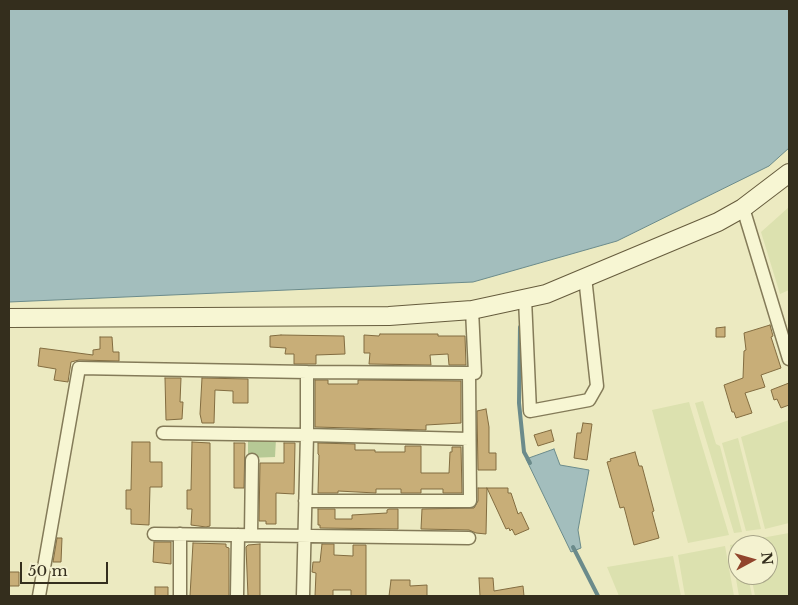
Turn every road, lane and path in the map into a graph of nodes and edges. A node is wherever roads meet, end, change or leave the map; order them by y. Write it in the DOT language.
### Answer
graph roads {
  1 [pos="789,174"];
  2 [pos="743,208"];
  3 [pos="585,277"];
  4 [pos="525,299"];
  5 [pos="472,310"];
  6 [pos="9,318"];
  7 [pos="789,359"];
  8 [pos="307,372"];
  9 [pos="469,373"];
  10 [pos="164,433"];
  11 [pos="307,435"];
  12 [pos="470,439"];
  13 [pos="252,460"];
  14 [pos="305,501"];
  15 [pos="154,534"];
  16 [pos="180,534"];
  17 [pos="238,535"];
  18 [pos="251,535"];
  19 [pos="305,536"];
  20 [pos="469,538"];
  21 [pos="39,596"];
  22 [pos="180,596"];
  23 [pos="237,596"];
  24 [pos="303,596"];
  1 -- 2 [label="street"];
  2 -- 3 [label="street"];
  2 -- 7 [label="street"];
  3 -- 4 [label="street"];
  3 -- 4 [label="street"];
  4 -- 5 [label="street"];
  5 -- 6 [label="street"];
  5 -- 9 [label="street"];
  8 -- 9 [label="street"];
  8 -- 11 [label="street"];
  8 -- 21 [label="street"];
  9 -- 12 [label="street"];
  10 -- 11 [label="street"];
  11 -- 12 [label="street"];
  11 -- 14 [label="street"];
  12 -- 14 [label="street"];
  13 -- 18 [label="street"];
  14 -- 19 [label="street"];
  15 -- 16 [label="street"];
  16 -- 17 [label="street"];
  16 -- 22 [label="street"];
  17 -- 18 [label="street"];
  17 -- 23 [label="street"];
  18 -- 19 [label="street"];
  19 -- 20 [label="street"];
  19 -- 24 [label="street"];
}
